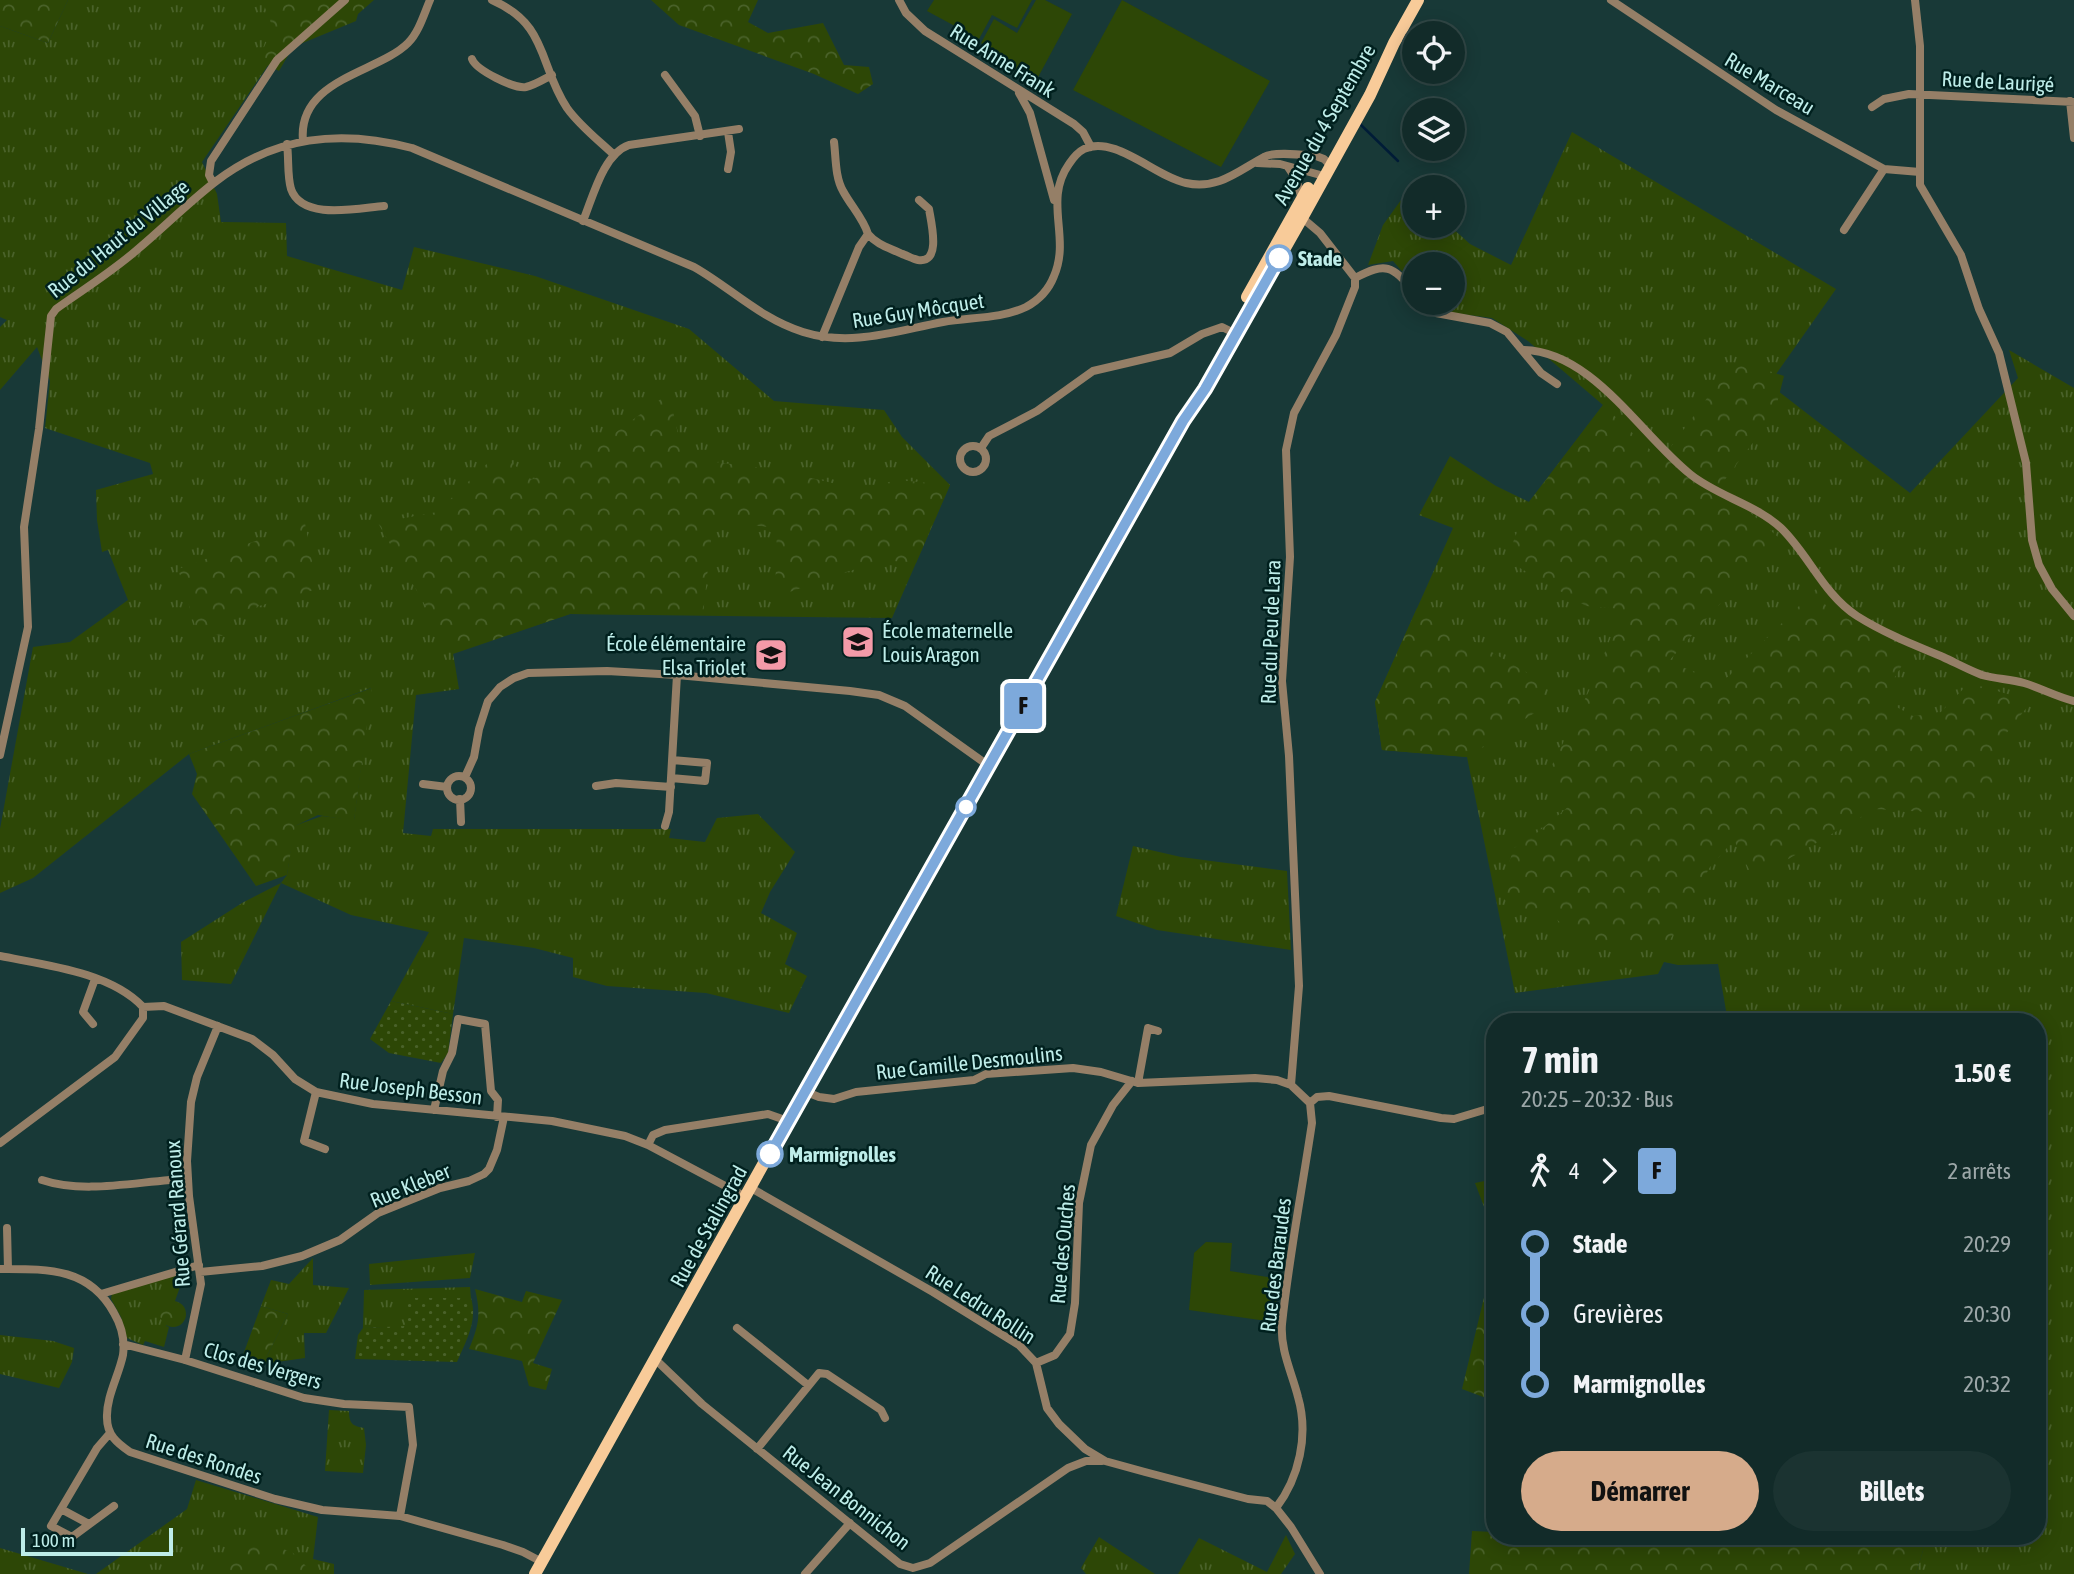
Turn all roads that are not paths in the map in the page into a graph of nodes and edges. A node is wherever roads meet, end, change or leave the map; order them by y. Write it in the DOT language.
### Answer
graph roads {
  1 [pos="345,0"];
  2 [pos="430,0"];
  3 [pos="492,0"];
  4 [pos="899,0"];
  5 [pos="1419,0"];
  6 [pos="1611,0"];
  7 [pos="1915,0"];
  8 [pos="472,59"];
  9 [pos="552,75"];
  10 [pos="665,75"];
  11 [pos="1018,91"];
  12 [pos="1920,94"];
  13 [pos="2072,102"];
  14 [pos="1872,107"];
  15 [pos="739,129"];
  16 [pos="728,132"];
  17 [pos="700,136"];
  18 [pos="2074,138"];
  19 [pos="303,141"];
  20 [pos="834,142"];
  21 [pos="287,144"];
  22 [pos="1091,147"];
  23 [pos="613,154"];
  24 [pos="1257,163"];
  25 [pos="1288,167"];
  26 [pos="729,169"];
  27 [pos="1323,169"];
  28 [pos="1884,169"];
  29 [pos="1920,172"];
  30 [pos="213,184"];
  31 [pos="919,200"];
  32 [pos="1302,200"];
  33 [pos="1056,205"];
  34 [pos="384,206"];
  35 [pos="1298,215"];
  36 [pos="583,221"];
  37 [pos="1844,230"];
  38 [pos="868,234"];
  39 [pos="1355,278"];
  40 [pos="1402,278"];
  41 [pos="1447,315"];
  42 [pos="1232,332"];
  43 [pos="822,337"];
  44 [pos="1523,350"];
  45 [pos="1557,384"];
  46 [pos="981,448"];
  47 [pos="2074,616"];
  48 [pos="677,675"];
  49 [pos="2074,701"];
  50 [pos="0,755"];
  51 [pos="672,760"];
  52 [pos="989,766"];
  53 [pos="465,778"];
  54 [pos="671,783"];
  55 [pos="423,784"];
  56 [pos="596,786"];
  57 [pos="447,787"];
  58 [pos="460,799"];
  59 [pos="461,822"];
  60 [pos="664,826"];
  61 [pos="0,956"];
  62 [pos="95,979"];
  63 [pos="144,1007"];
  64 [pos="93,1024"];
  65 [pos="218,1026"];
  66 [pos="1158,1031"];
  67 [pos="1135,1082"];
  68 [pos="1291,1085"];
  69 [pos="804,1091"];
  70 [pos="316,1092"];
  71 [pos="1310,1103"];
  72 [pos="1486,1109"];
  73 [pos="434,1110"];
  74 [pos="500,1117"];
  75 [pos="788,1121"];
  76 [pos="0,1143"];
  77 [pos="648,1145"];
  78 [pos="325,1149"];
  79 [pos="43,1180"];
  80 [pos="188,1180"];
  81 [pos="748,1192"];
  82 [pos="7,1228"];
  83 [pos="199,1268"];
  84 [pos="4,1269"];
  85 [pos="101,1294"];
  86 [pos="737,1328"];
  87 [pos="123,1344"];
  88 [pos="185,1360"];
  89 [pos="656,1360"];
  90 [pos="1036,1363"];
  91 [pos="808,1385"];
  92 [pos="885,1418"];
  93 [pos="110,1433"];
  94 [pos="757,1449"];
  95 [pos="1105,1461"];
  96 [pos="114,1506"];
  97 [pos="1276,1508"];
  98 [pos="61,1509"];
  99 [pos="400,1516"];
  100 [pos="850,1523"];
  101 [pos="89,1524"];
  102 [pos="538,1568"];
  103 [pos="914,1571"];
  104 [pos="805,1574"];
  105 [pos="1320,1574"];
  1 -- 30 [label="street"];
  2 -- 19 [label="street"];
  3 -- 9 [label="street"];
  4 -- 11 [label="street, Rue Anne Frank"];
  5 -- 27 [label="main road, Avenue du 4 Septembre"];
  6 -- 28 [label="street, Rue Marceau"];
  7 -- 12 [label="street"];
  8 -- 9 [label="street"];
  9 -- 23 [label="street"];
  10 -- 17 [label="street"];
  11 -- 22 [label="street, Rue Anne Frank"];
  11 -- 33 [label="street"];
  12 -- 13 [label="street, Rue de Laurigé"];
  12 -- 14 [label="street, Rue de Laurigé"];
  12 -- 29 [label="street"];
  13 -- 18 [label="street"];
  15 -- 16 [label="street"];
  16 -- 17 [label="street"];
  16 -- 26 [label="street"];
  17 -- 23 [label="street"];
  19 -- 21 [label="street, Rue Guy Môcquet"];
  19 -- 36 [label="street, Rue Guy Môcquet"];
  20 -- 38 [label="street"];
  21 -- 30 [label="street, Rue Guy Môcquet"];
  21 -- 34 [label="street"];
  22 -- 24 [label="street"];
  22 -- 33 [label="street, Rue Guy Môcquet"];
  23 -- 36 [label="street"];
  24 -- 25 [label="street"];
  24 -- 27 [label="street"];
  25 -- 27 [label="street"];
  25 -- 32 [label="street"];
  27 -- 32 [label="main road, Avenue du 4 Septembre"];
  27 -- 35 [label="main road, Avenue du 4 Septembre"];
  28 -- 29 [label="street, Rue Marceau"];
  28 -- 37 [label="street"];
  29 -- 47 [label="street"];
  30 -- 50 [label="street, Rue du Haut du Village"];
  31 -- 38 [label="street"];
  32 -- 35 [label="main road, Avenue du 4 Septembre"];
  33 -- 43 [label="street, Rue Guy Môcquet"];
  35 -- 39 [label="street"];
  35 -- 42 [label="main road, Avenue du 4 Septembre"];
  36 -- 43 [label="street, Rue Guy Môcquet"];
  38 -- 43 [label="street"];
  39 -- 40 [label="street"];
  39 -- 68 [label="street, Rue du Peu de Lara"];
  41 -- 44 [label="street"];
  42 -- 46 [label="street"];
  42 -- 52 [label="main road, Rue de Stalingrad"];
  44 -- 45 [label="street"];
  44 -- 49 [label="street"];
  48 -- 51 [label="street"];
  48 -- 52 [label="street"];
  48 -- 53 [label="street"];
  51 -- 54 [label="street"];
  51 -- 54 [label="street"];
  52 -- 69 [label="main road, Rue de Stalingrad"];
  53 -- 57 [label="street"];
  53 -- 58 [label="street"];
  54 -- 56 [label="street"];
  54 -- 60 [label="street"];
  55 -- 57 [label="street"];
  57 -- 58 [label="street"];
  58 -- 59 [label="street"];
  61 -- 62 [label="street"];
  62 -- 63 [label="street"];
  62 -- 64 [label="street"];
  63 -- 65 [label="street, Rue Joseph Besson"];
  63 -- 76 [label="street"];
  65 -- 70 [label="street, Rue Joseph Besson"];
  65 -- 80 [label="street, Rue Gérard Ranoux"];
  66 -- 67 [label="street"];
  67 -- 68 [label="street, Rue Camille Desmoulins"];
  67 -- 69 [label="street, Rue Camille Desmoulins"];
  67 -- 90 [label="street, Rue des Ouches"];
  68 -- 71 [label="street"];
  69 -- 75 [label="main road, Rue de Stalingrad"];
  70 -- 73 [label="street, Rue Joseph Besson"];
  70 -- 78 [label="street"];
  71 -- 72 [label="street"];
  71 -- 97 [label="street, Rue des Baraudes"];
  73 -- 74 [label="street, Rue Joseph Besson"];
  73 -- 74 [label="street"];
  74 -- 77 [label="street, Rue Joseph Besson"];
  74 -- 83 [label="street, Rue Kleber"];
  75 -- 77 [label="street"];
  75 -- 81 [label="main road, Rue de Stalingrad"];
  77 -- 81 [label="street, Rue Joseph Besson"];
  79 -- 80 [label="street"];
  80 -- 83 [label="street, Rue Gérard Ranoux"];
  81 -- 89 [label="main road, Rue de Stalingrad"];
  81 -- 90 [label="street, Rue Ledru Rollin"];
  82 -- 84 [label="street"];
  83 -- 85 [label="street"];
  83 -- 88 [label="street, Rue Gérard Ranoux"];
  84 -- 85 [label="street"];
  85 -- 87 [label="street"];
  86 -- 91 [label="street"];
  87 -- 88 [label="street, Clos des Vergers"];
  87 -- 93 [label="street"];
  88 -- 99 [label="street, Clos des Vergers"];
  89 -- 94 [label="street, Rue Jean Bonnichon"];
  89 -- 102 [label="main road, Rue de Stalingrad"];
  90 -- 95 [label="street, Rue Ledru Rollin"];
  91 -- 92 [label="street"];
  91 -- 94 [label="street"];
  93 -- 98 [label="street"];
  93 -- 99 [label="street, Rue des Rondes"];
  94 -- 100 [label="street, Rue Jean Bonnichon"];
  95 -- 97 [label="street, Rue Ledru Rollin"];
  95 -- 103 [label="street, Rue Jean Bonnichon"];
  96 -- 101 [label="street"];
  97 -- 105 [label="street"];
  98 -- 101 [label="street"];
  98 -- 101 [label="street"];
  99 -- 102 [label="street, Rue des Rondes"];
  100 -- 103 [label="street, Rue Jean Bonnichon"];
  100 -- 104 [label="street"];
}
